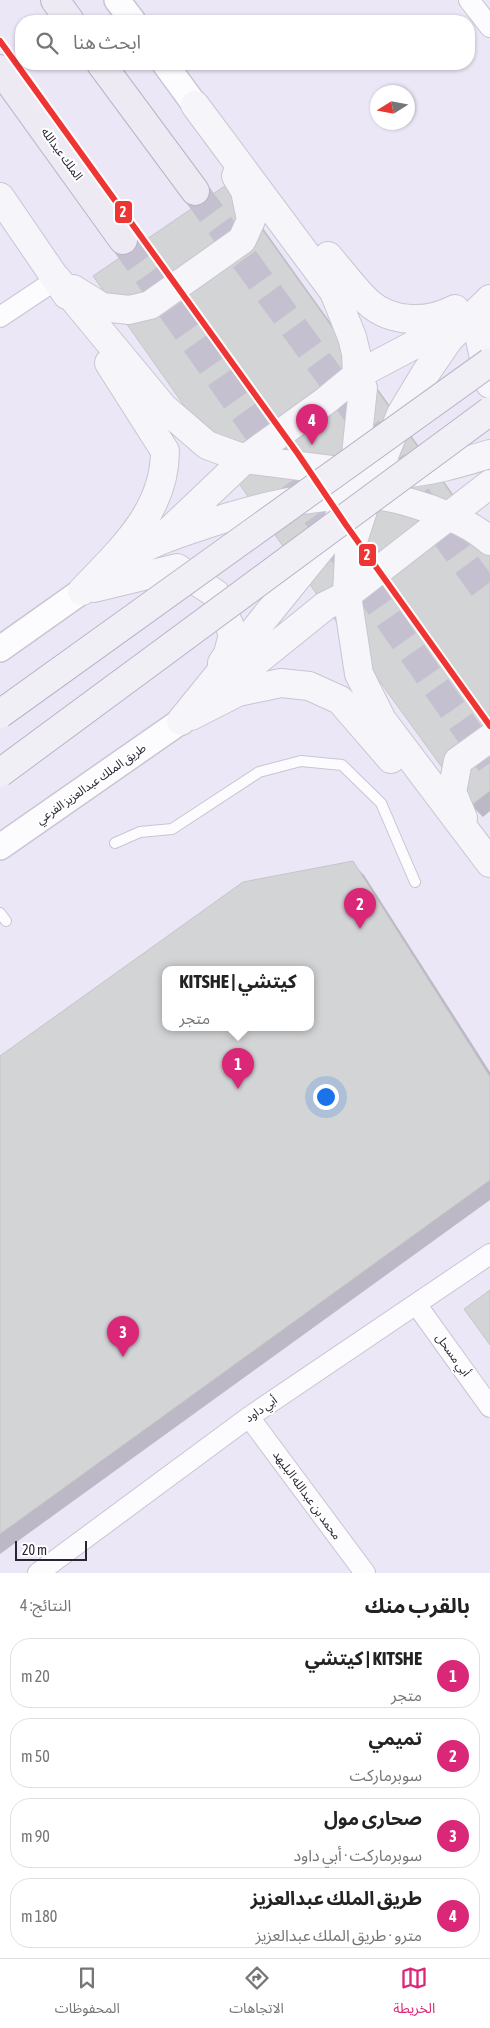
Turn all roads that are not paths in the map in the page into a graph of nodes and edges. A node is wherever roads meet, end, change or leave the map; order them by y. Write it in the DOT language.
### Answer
graph roads {
  1 [pos="55,0"];
  2 [pos="117,0"];
  3 [pos="469,0"];
  4 [pos="66,15"];
  5 [pos="128,15"];
  6 [pos="490,27"];
  7 [pos="0,69"];
  8 [pos="105,70"];
  9 [pos="169,70"];
  10 [pos="195,104"];
  11 [pos="194,192"];
  12 [pos="0,197"];
  13 [pos="123,240"];
  14 [pos="57,279"];
  15 [pos="490,292"];
  16 [pos="490,299"];
  17 [pos="0,317"];
  18 [pos="490,318"];
  19 [pos="490,362"];
  20 [pos="357,375"];
  21 [pos="490,384"];
  22 [pos="490,411"];
  23 [pos="490,454"];
  24 [pos="245,460"];
  25 [pos="490,484"];
  26 [pos="362,485"];
  27 [pos="448,516"];
  28 [pos="161,539"];
  29 [pos="490,541"];
  30 [pos="82,591"];
  31 [pos="347,595"];
  32 [pos="0,649"];
  33 [pos="0,714"];
  34 [pos="181,721"];
  35 [pos="490,738"];
  36 [pos="0,772"];
  37 [pos="115,843"];
  38 [pos="0,846"];
  39 [pos="490,858"];
  40 [pos="490,864"];
  41 [pos="490,872"];
  42 [pos="415,882"];
  43 [pos="490,1254"];
  44 [pos="416,1304"];
  45 [pos="490,1407"];
  46 [pos="249,1417"];
  47 [pos="38,1573"];
  48 [pos="365,1573"];
  1 -- 4 [label="highway"];
  2 -- 5 [label="street"];
  3 -- 6 [label="street"];
  7 -- 13 [label="highway, الملك عبدالله"];
  8 -- 11 [label="highway"];
  9 -- 10 [label="street"];
  10 -- 14 [label="main road"];
  10 -- 15 [label="main road"];
  10 -- 20 [label="main road"];
  12 -- 14 [label="main road"];
  14 -- 17 [label="street"];
  14 -- 24 [label="main road"];
  14 -- 30 [label="main road"];
  15 -- 20 [label="main road"];
  16 -- 26 [label="main road"];
  18 -- 21 [label="main road"];
  19 -- 33 [label="main road, bridge"];
  20 -- 24 [label="main road"];
  20 -- 26 [label="main road"];
  22 -- 36 [label="main road, bridge"];
  23 -- 26 [label="main road"];
  24 -- 26 [label="main road"];
  24 -- 28 [label="main road"];
  25 -- 27 [label="main road"];
  26 -- 27 [label="main road"];
  26 -- 28 [label="main road"];
  26 -- 31 [label="main road"];
  26 -- 34 [label="main road"];
  27 -- 29 [label="main road"];
  27 -- 31 [label="main road"];
  28 -- 30 [label="main road"];
  30 -- 32 [label="street"];
  30 -- 34 [label="main road"];
  31 -- 34 [label="main road"];
  31 -- 40 [label="main road"];
  34 -- 38 [label="street, طريق الملك عبدالعزيز الفرعي"];
  34 -- 41 [label="main road"];
  35 -- 39 [label="main road"];
  37 -- 42 [label="lane"];
  43 -- 44 [label="street, أبي داود"];
  44 -- 45 [label="street, أبي مسحل"];
  44 -- 46 [label="street, أبي داود"];
  46 -- 47 [label="street, أبي داود"];
  46 -- 48 [label="street, محمد بن عبدالله البليهد"];
}
